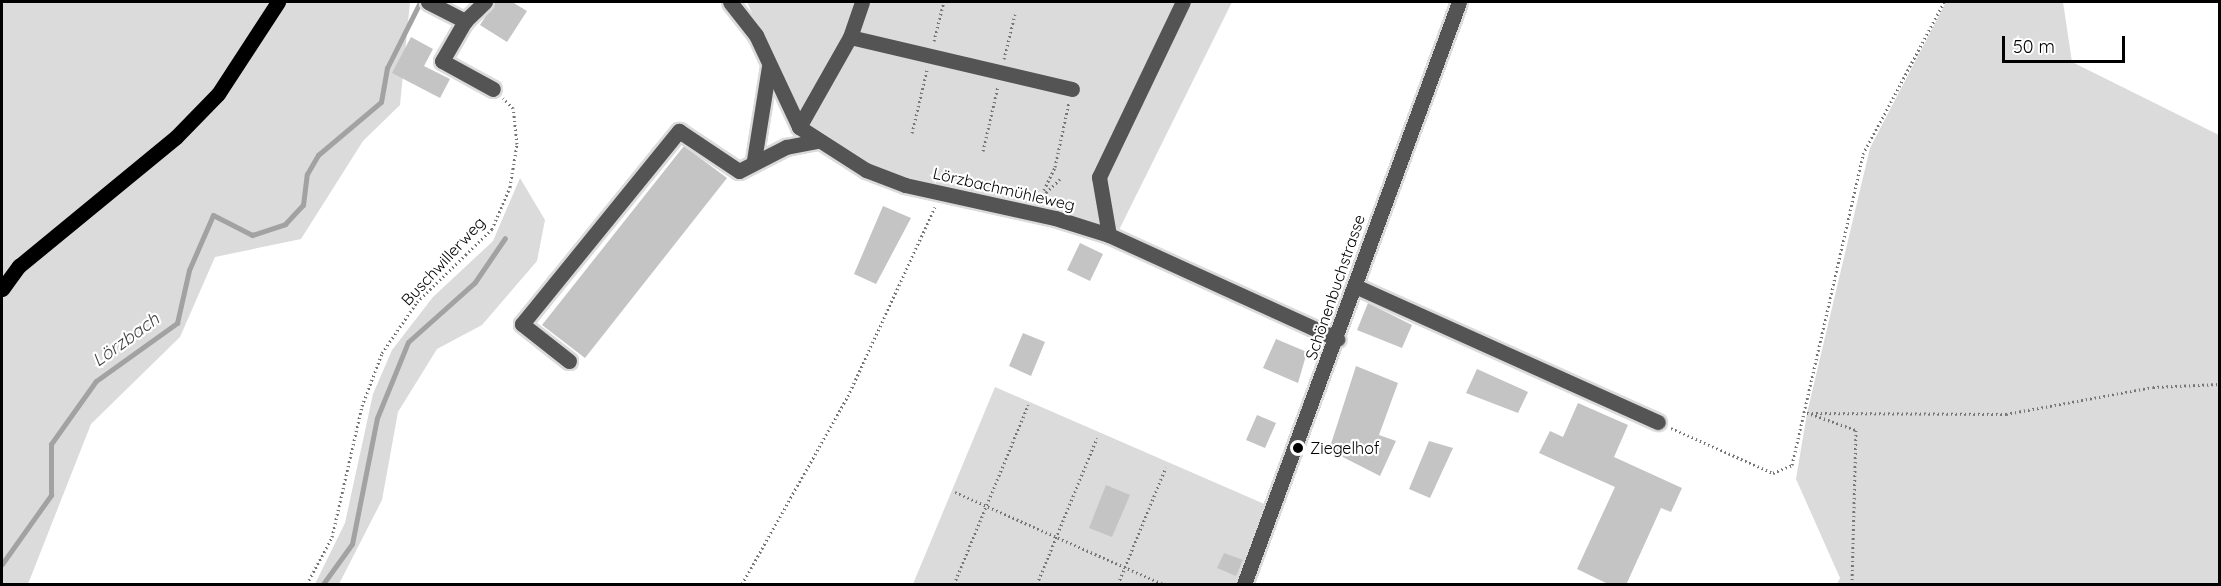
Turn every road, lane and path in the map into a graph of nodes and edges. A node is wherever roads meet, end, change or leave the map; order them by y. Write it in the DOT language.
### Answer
graph roads {
  1 [pos="278,2"];
  2 [pos="429,2"];
  3 [pos="485,2"];
  4 [pos="730,2"];
  5 [pos="862,2"];
  6 [pos="1183,2"];
  7 [pos="1459,2"];
  8 [pos="1944,2"];
  9 [pos="465,21"];
  10 [pos="850,37"];
  11 [pos="769,66"];
  12 [pos="493,89"];
  13 [pos="1072,89"];
  14 [pos="799,127"];
  15 [pos="818,141"];
  16 [pos="754,160"];
  17 [pos="1060,179"];
  18 [pos="942,193"];
  19 [pos="1108,235"];
  20 [pos="1355,286"];
  21 [pos="2,289"];
  22 [pos="1337,339"];
  23 [pos="569,361"];
  24 [pos="2220,384"];
  25 [pos="1028,405"];
  26 [pos="1806,413"];
  27 [pos="1658,422"];
  28 [pos="1096,438"];
  29 [pos="1166,467"];
  30 [pos="956,492"];
  31 [pos="986,507"];
  32 [pos="1056,537"];
  33 [pos="1125,568"];
  34 [pos="307,585"];
  35 [pos="742,585"];
  36 [pos="954,585"];
  37 [pos="1036,585"];
  38 [pos="1118,585"];
  39 [pos="1163,585"];
  40 [pos="1244,585"];
  41 [pos="1852,585"];
  1 -- 21 [label="main road"];
  2 -- 9 [label="street"];
  3 -- 9 [label="street"];
  4 -- 11 [label="street, Lörzbachmühleweg"];
  5 -- 10 [label="street"];
  6 -- 19 [label="street"];
  7 -- 20 [label="street, Schönenbuchstrasse"];
  8 -- 26 [label="path"];
  9 -- 12 [label="street"];
  10 -- 13 [label="street"];
  10 -- 14 [label="street"];
  11 -- 14 [label="street, Lörzbachmühleweg"];
  11 -- 16 [label="street"];
  12 -- 34 [label="path, Buschwillerweg"];
  13 -- 17 [label="path"];
  14 -- 15 [label="street, Lörzbachmühleweg"];
  15 -- 16 [label="street"];
  15 -- 18 [label="street, Lörzbachmühleweg"];
  16 -- 23 [label="street"];
  18 -- 19 [label="street, Lörzbachmühleweg"];
  18 -- 35 [label="path"];
  19 -- 22 [label="street, Lörzbachmühleweg"];
  20 -- 22 [label="street, Schönenbuchstrasse"];
  20 -- 27 [label="street"];
  22 -- 40 [label="street, Schönenbuchstrasse"];
  24 -- 26 [label="path"];
  25 -- 31 [label="path"];
  26 -- 27 [label="path"];
  26 -- 41 [label="path"];
  28 -- 32 [label="path"];
  29 -- 33 [label="path"];
  30 -- 31 [label="path"];
  31 -- 32 [label="path"];
  31 -- 36 [label="path"];
  32 -- 33 [label="path"];
  32 -- 37 [label="path"];
  33 -- 38 [label="path"];
  33 -- 39 [label="path"];
}
